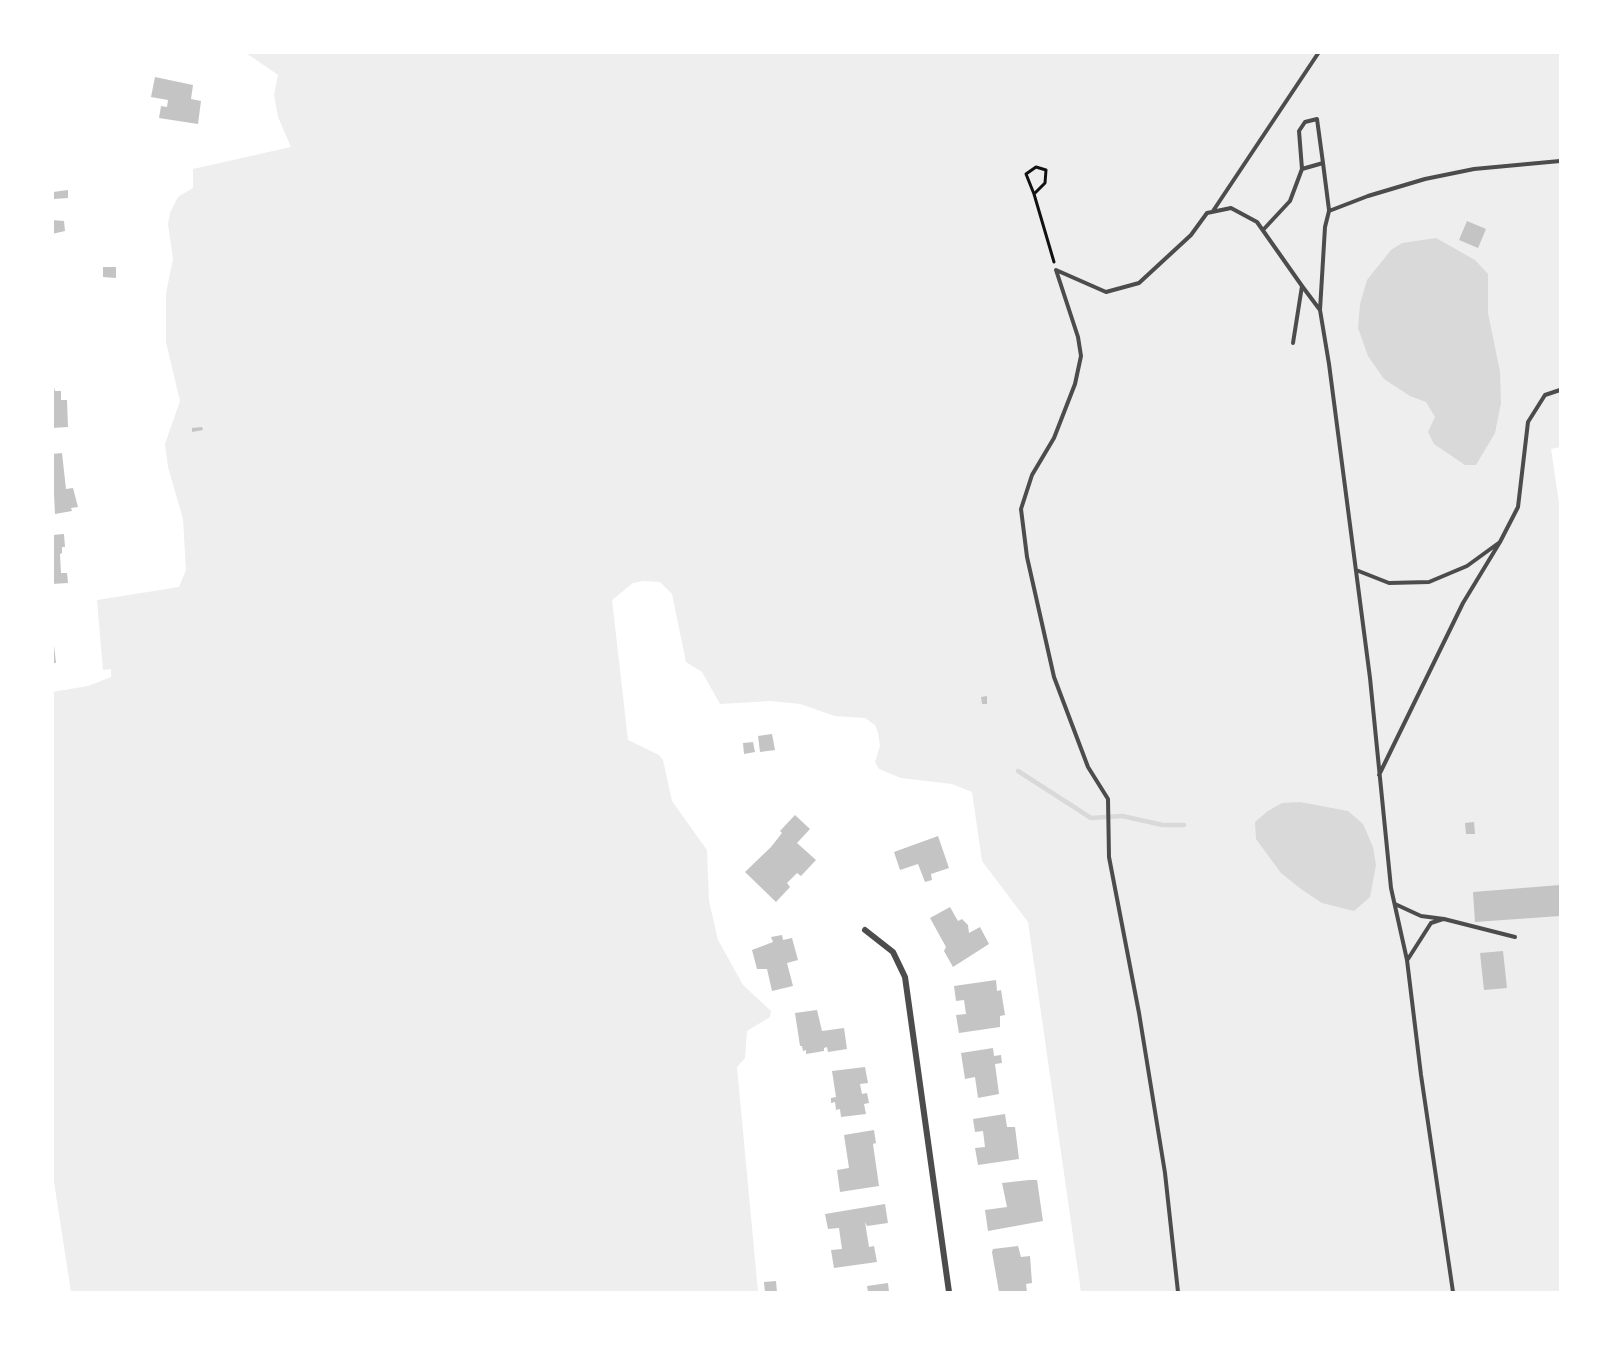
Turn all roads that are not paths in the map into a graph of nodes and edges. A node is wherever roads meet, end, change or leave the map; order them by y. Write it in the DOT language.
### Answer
graph roads {
  1 [pos="1319,52"];
  2 [pos="1560,161"];
  3 [pos="1323,164"];
  4 [pos="1302,169"];
  5 [pos="1329,210"];
  6 [pos="1212,212"];
  7 [pos="1263,230"];
  8 [pos="1302,286"];
  9 [pos="1320,310"];
  10 [pos="1293,343"];
  11 [pos="1560,390"];
  12 [pos="1500,542"];
  13 [pos="1356,570"];
  14 [pos="1378,776"];
  15 [pos="1395,904"];
  16 [pos="1444,919"];
  17 [pos="866,930"];
  18 [pos="1515,937"];
  19 [pos="1407,960"];
  20 [pos="949,1293"];
  21 [pos="1178,1293"];
  22 [pos="1453,1293"];
  1 -- 6 [label="lane"];
  2 -- 5 [label="lane"];
  3 -- 4 [label="lane"];
  3 -- 4 [label="lane"];
  3 -- 5 [label="lane"];
  4 -- 7 [label="lane"];
  5 -- 9 [label="lane"];
  6 -- 7 [label="lane"];
  6 -- 21 [label="lane"];
  7 -- 8 [label="lane"];
  8 -- 9 [label="lane"];
  8 -- 10 [label="lane"];
  9 -- 13 [label="lane"];
  11 -- 12 [label="lane"];
  12 -- 13 [label="lane"];
  12 -- 14 [label="lane"];
  13 -- 14 [label="lane"];
  14 -- 15 [label="lane"];
  15 -- 16 [label="lane"];
  15 -- 19 [label="lane"];
  16 -- 18 [label="lane"];
  16 -- 19 [label="lane"];
  17 -- 20 [label="street"];
  19 -- 22 [label="lane"];
}
